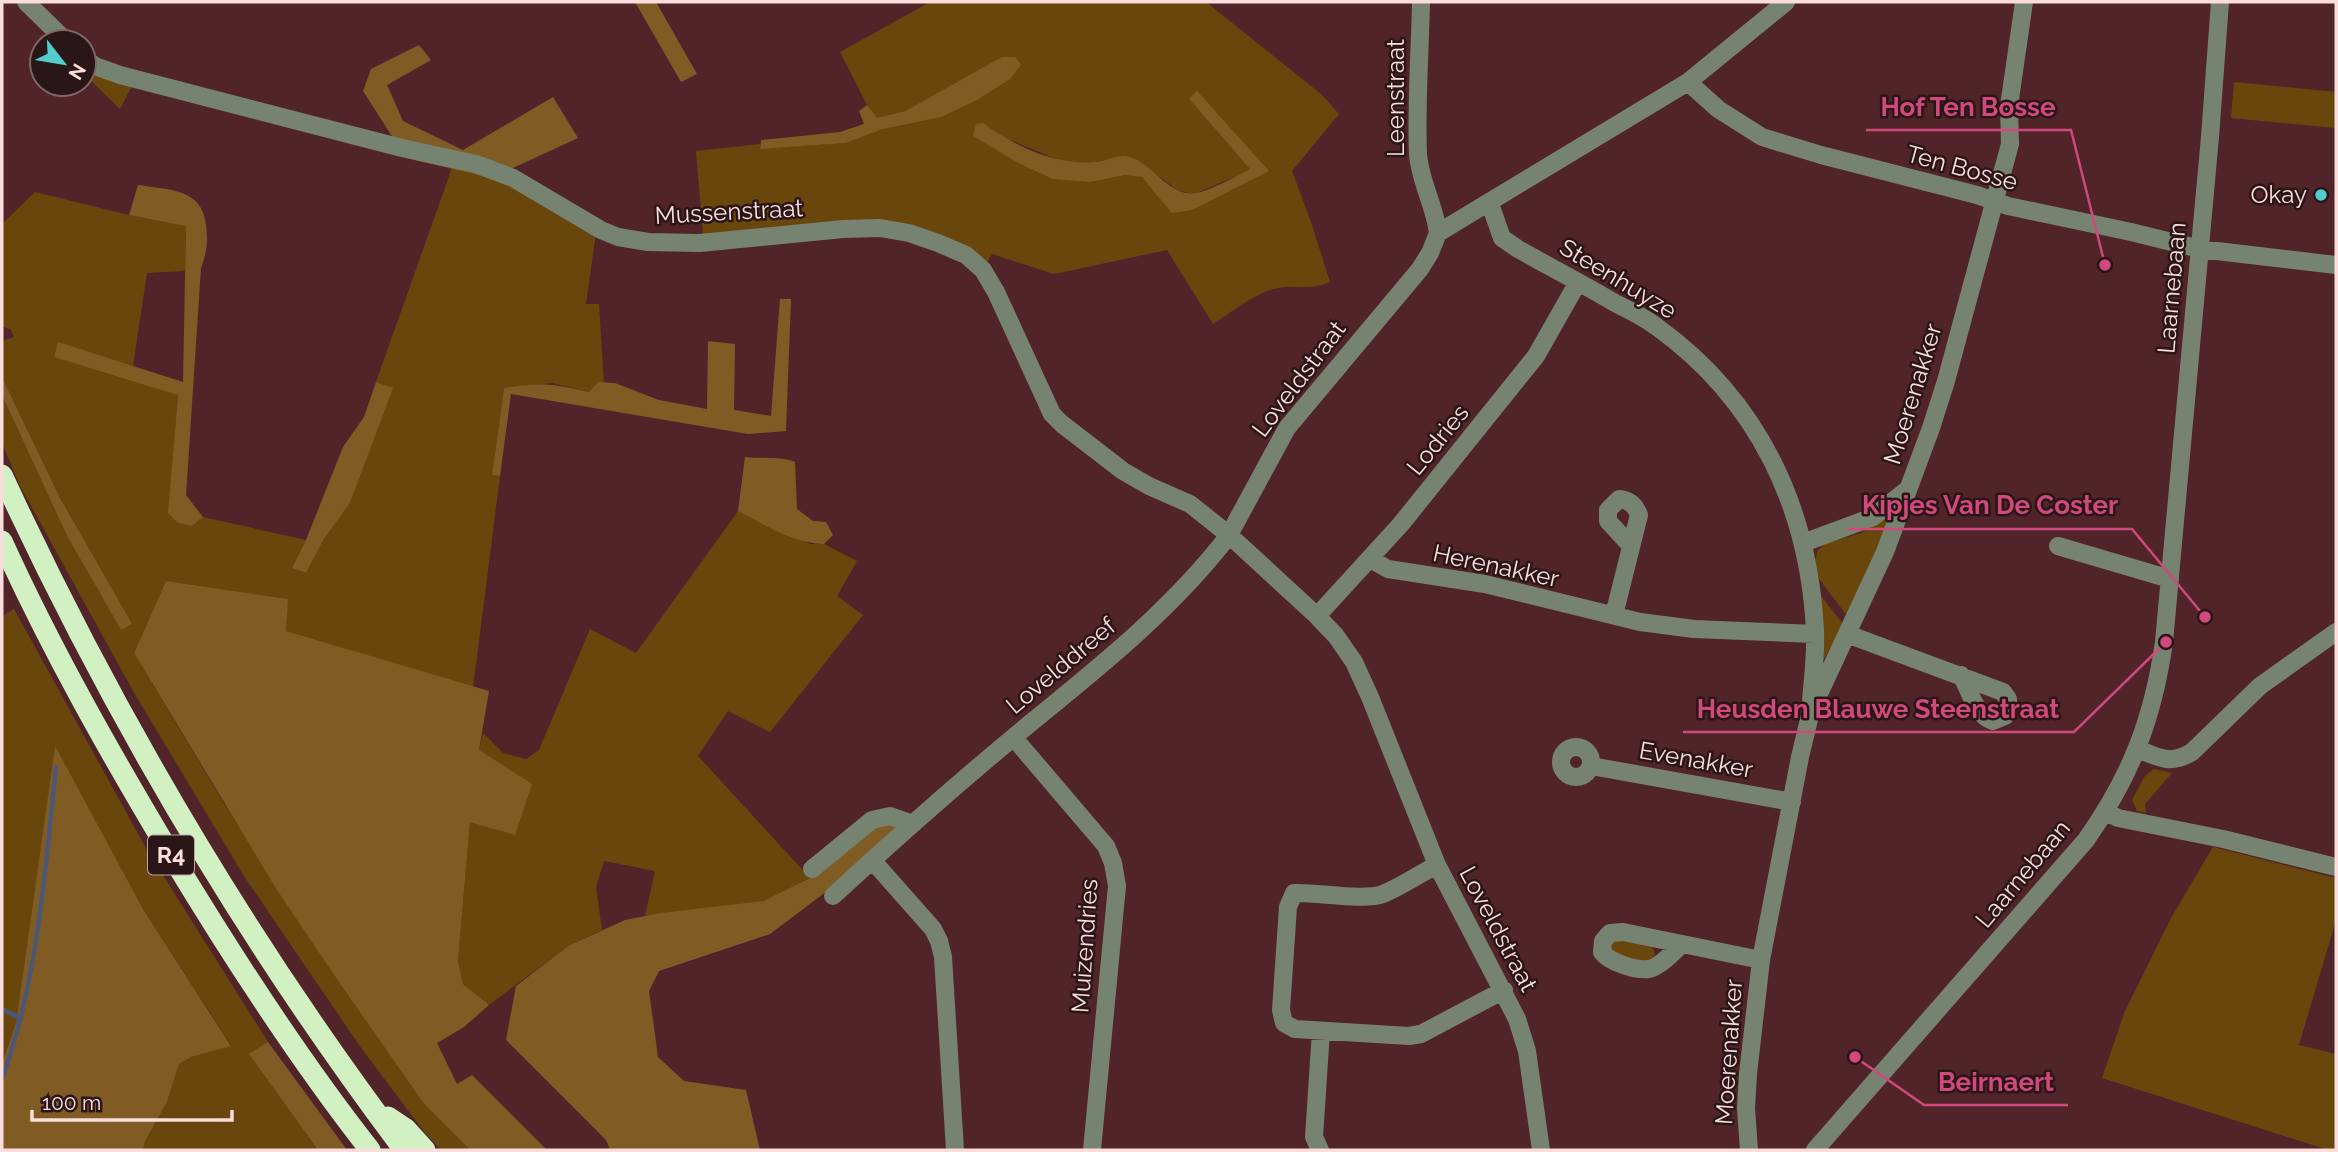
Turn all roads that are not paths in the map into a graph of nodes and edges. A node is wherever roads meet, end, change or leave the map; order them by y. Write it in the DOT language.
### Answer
graph roads {
  1 [pos="26,2"];
  2 [pos="1421,2"];
  3 [pos="1786,2"];
  4 [pos="2024,2"];
  5 [pos="2220,2"];
  6 [pos="52,28"];
  7 [pos="98,67"];
  8 [pos="1688,82"];
  9 [pos="1993,202"];
  10 [pos="1490,204"];
  11 [pos="1438,233"];
  12 [pos="2200,249"];
  13 [pos="2336,265"];
  14 [pos="1578,282"];
  15 [pos="2,475"];
  16 [pos="1910,487"];
  17 [pos="1229,535"];
  18 [pos="2,541"];
  19 [pos="1803,543"];
  20 [pos="1631,546"];
  21 [pos="2058,546"];
  22 [pos="1370,559"];
  23 [pos="2170,579"];
  24 [pos="1318,615"];
  25 [pos="1614,615"];
  26 [pos="2336,632"];
  27 [pos="1815,634"];
  28 [pos="1847,634"];
  29 [pos="1961,675"];
  30 [pos="1811,711"];
  31 [pos="1014,738"];
  32 [pos="2143,752"];
  33 [pos="1591,765"];
  34 [pos="1792,802"];
  35 [pos="2106,812"];
  36 [pos="913,824"];
  37 [pos="872,860"];
  38 [pos="1437,865"];
  39 [pos="2336,867"];
  40 [pos="812,869"];
  41 [pos="833,896"];
  42 [pos="1681,945"];
  43 [pos="1761,960"];
  44 [pos="1504,990"];
  45 [pos="1321,1031"];
  46 [pos="372,1108"];
  47 [pos="1750,1149"];
  48 [pos="370,1150"];
  49 [pos="404,1150"];
  50 [pos="425,1150"];
  51 [pos="955,1150"];
  52 [pos="1092,1150"];
  53 [pos="1320,1150"];
  54 [pos="1541,1150"];
  55 [pos="1815,1150"];
  1 -- 6 [label="street"];
  2 -- 11 [label="street, Leenstraat"];
  3 -- 8 [label="street"];
  4 -- 9 [label="street, Moerenakker"];
  5 -- 12 [label="street, Laarnebaan"];
  7 -- 17 [label="street, Mussenstraat"];
  8 -- 9 [label="street, Ten Bosse"];
  8 -- 10 [label="street"];
  9 -- 12 [label="street, Ten Bosse"];
  9 -- 16 [label="street, Moerenakker"];
  10 -- 11 [label="street"];
  10 -- 14 [label="street, Steenhuyze"];
  11 -- 17 [label="street, Loveldstraat"];
  12 -- 13 [label="street, Ten Bosse"];
  12 -- 23 [label="street, Laarnebaan"];
  14 -- 19 [label="street, Steenhuyze"];
  14 -- 22 [label="street, Lodries"];
  15 -- 46 [label="highway, R4"];
  16 -- 19 [label="street"];
  16 -- 28 [label="street, Moerenakker"];
  17 -- 24 [label="street, Loveldstraat"];
  17 -- 31 [label="street, Lovelddreef"];
  18 -- 48 [label="highway, R4"];
  19 -- 27 [label="street, Steenhuyze"];
  20 -- 25 [label="street"];
  21 -- 23 [label="street"];
  22 -- 24 [label="street, Lodries"];
  22 -- 25 [label="street, Herenakker"];
  23 -- 32 [label="street, Laarnebaan"];
  24 -- 38 [label="street, Loveldstraat"];
  25 -- 27 [label="street, Herenakker"];
  26 -- 32 [label="street"];
  27 -- 30 [label="street, Steenhuyze"];
  28 -- 29 [label="street"];
  28 -- 30 [label="street, Moerenakker"];
  30 -- 34 [label="street, Moerenakker"];
  31 -- 36 [label="street, Lovelddreef"];
  31 -- 52 [label="street, Muizendries"];
  32 -- 35 [label="street, Laarnebaan"];
  33 -- 34 [label="street, Evenakker"];
  34 -- 43 [label="street, Moerenakker"];
  35 -- 39 [label="street"];
  35 -- 55 [label="street, Laarnebaan"];
  36 -- 37 [label="street, Lovelddreef"];
  36 -- 40 [label="street"];
  37 -- 41 [label="street, Lovelddreef"];
  37 -- 51 [label="street"];
  38 -- 44 [label="street, Loveldstraat"];
  38 -- 45 [label="street"];
  42 -- 43 [label="street, Moerenakker"];
  43 -- 47 [label="street, Moerenakker"];
  44 -- 45 [label="street"];
  44 -- 54 [label="street, Loveldstraat"];
  45 -- 53 [label="street"];
  46 -- 49 [label="highway, R4"];
  46 -- 50 [label="highway"];
}
